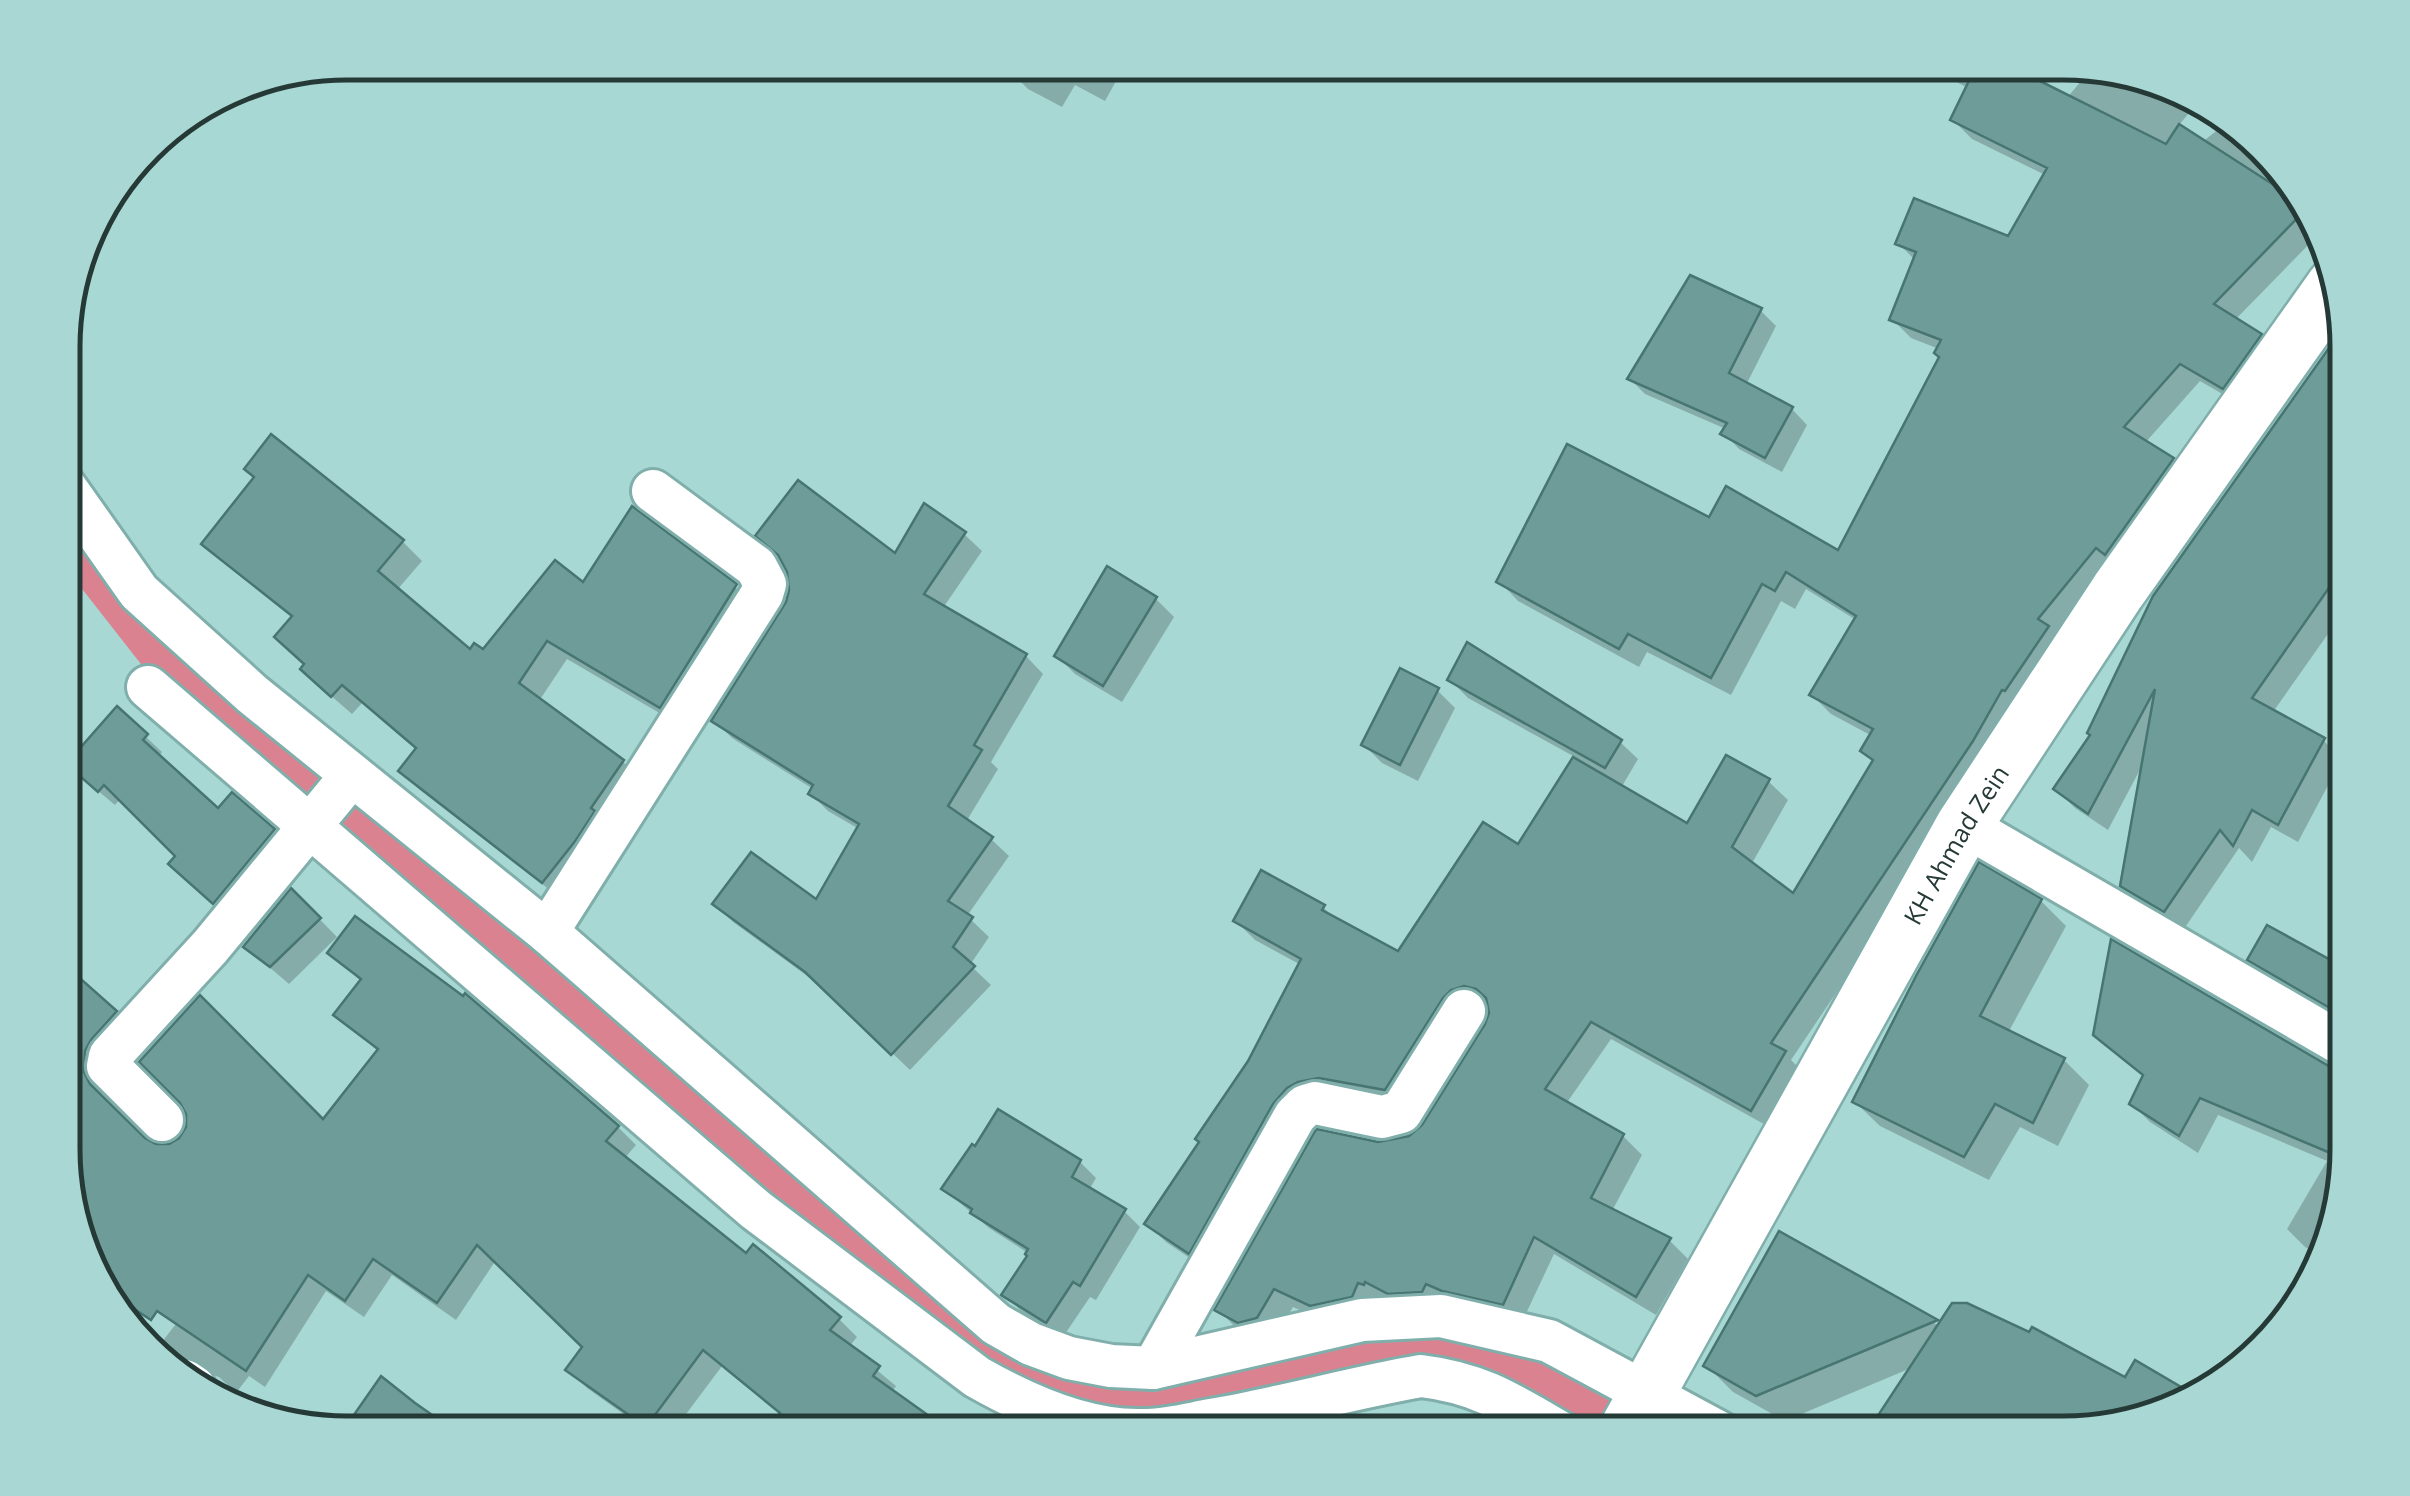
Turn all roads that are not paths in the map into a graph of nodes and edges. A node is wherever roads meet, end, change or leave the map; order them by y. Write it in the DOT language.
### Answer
graph roads {
  1 [pos="2325,298"];
  2 [pos="653,491"];
  3 [pos="80,509"];
  4 [pos="148,686"];
  5 [pos="350,778"];
  6 [pos="312,822"];
  7 [pos="1964,825"];
  8 [pos="547,932"];
  9 [pos="1464,1012"];
  10 [pos="2329,1037"];
  11 [pos="162,1120"];
  12 [pos="1154,1368"];
  13 [pos="1635,1414"];
  14 [pos="1237,1415"];
  15 [pos="1531,1415"];
  16 [pos="1062,1416"];
  1 -- 7 [label="street, KH Ahmad Zein"];
  2 -- 8 [label="street"];
  3 -- 5 [label="street"];
  4 -- 6 [label="street"];
  5 -- 6 [label="street"];
  5 -- 8 [label="street"];
  6 -- 11 [label="street"];
  6 -- 16 [label="street"];
  7 -- 10 [label="street"];
  7 -- 13 [label="street, KH Ahmad Zein"];
  8 -- 12 [label="street"];
  9 -- 12 [label="street"];
  12 -- 13 [label="street"];
  14 -- 15 [label="street"];
}
